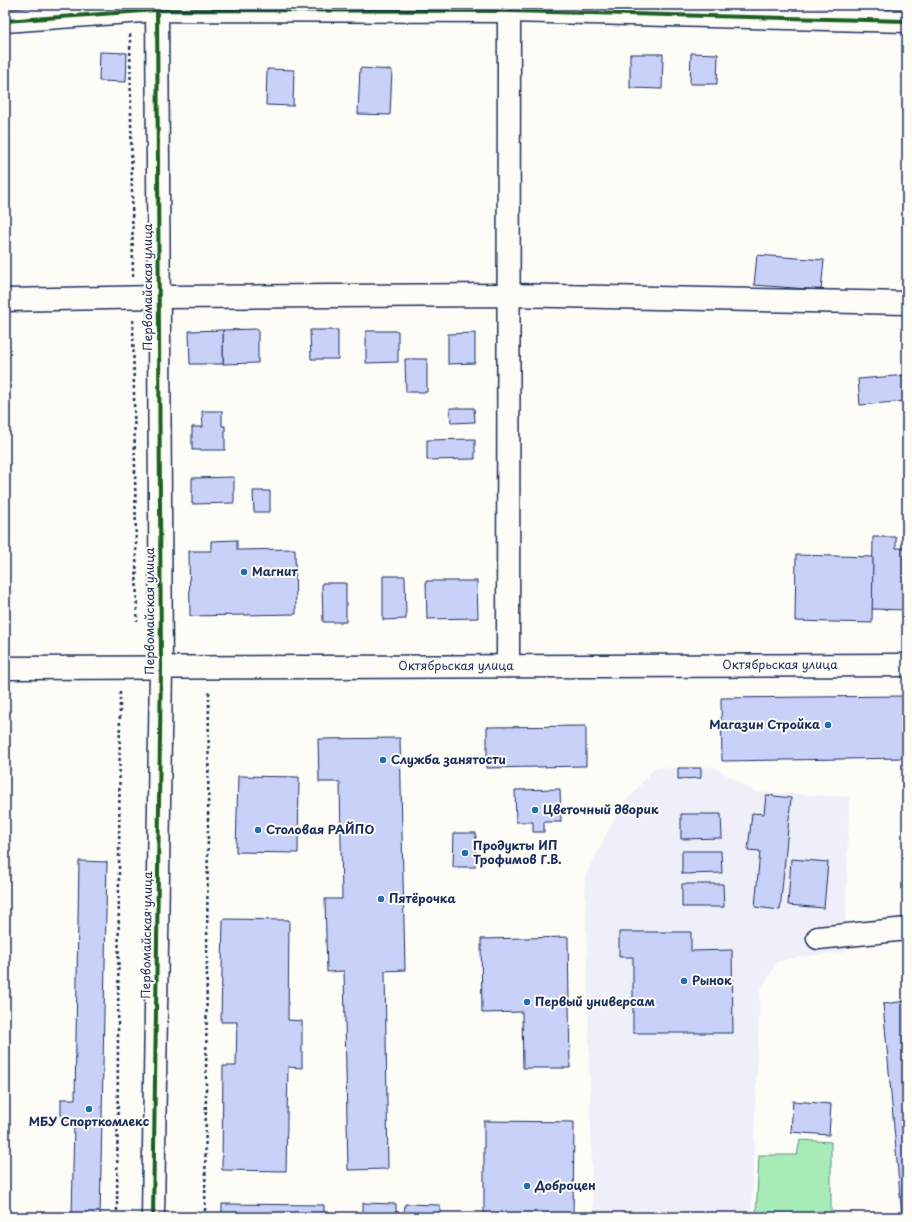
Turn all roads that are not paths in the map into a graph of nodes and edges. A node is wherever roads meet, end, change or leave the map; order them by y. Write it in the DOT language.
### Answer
graph roads {
  1 [pos="157,7"];
  2 [pos="509,8"];
  3 [pos="5,21"];
  4 [pos="907,21"];
  5 [pos="508,295"];
  6 [pos="158,296"];
  7 [pos="5,300"];
  8 [pos="907,303"];
  9 [pos="907,665"];
  10 [pos="508,666"];
  11 [pos="160,667"];
  12 [pos="5,668"];
  13 [pos="907,929"];
  14 [pos="818,938"];
  15 [pos="153,1217"];
  1 -- 2 [label="street"];
  1 -- 3 [label="street"];
  1 -- 6 [label="street, Первомайская улица"];
  2 -- 4 [label="street"];
  2 -- 5 [label="street"];
  5 -- 6 [label="street"];
  5 -- 8 [label="street"];
  5 -- 10 [label="street"];
  6 -- 7 [label="street"];
  6 -- 11 [label="street, Первомайская улица"];
  9 -- 10 [label="street, Октябрьская улица"];
  10 -- 11 [label="street, Октябрьская улица"];
  11 -- 12 [label="street, Октябрьская улица"];
  11 -- 15 [label="street, Первомайская улица"];
  13 -- 14 [label="street"];
}
